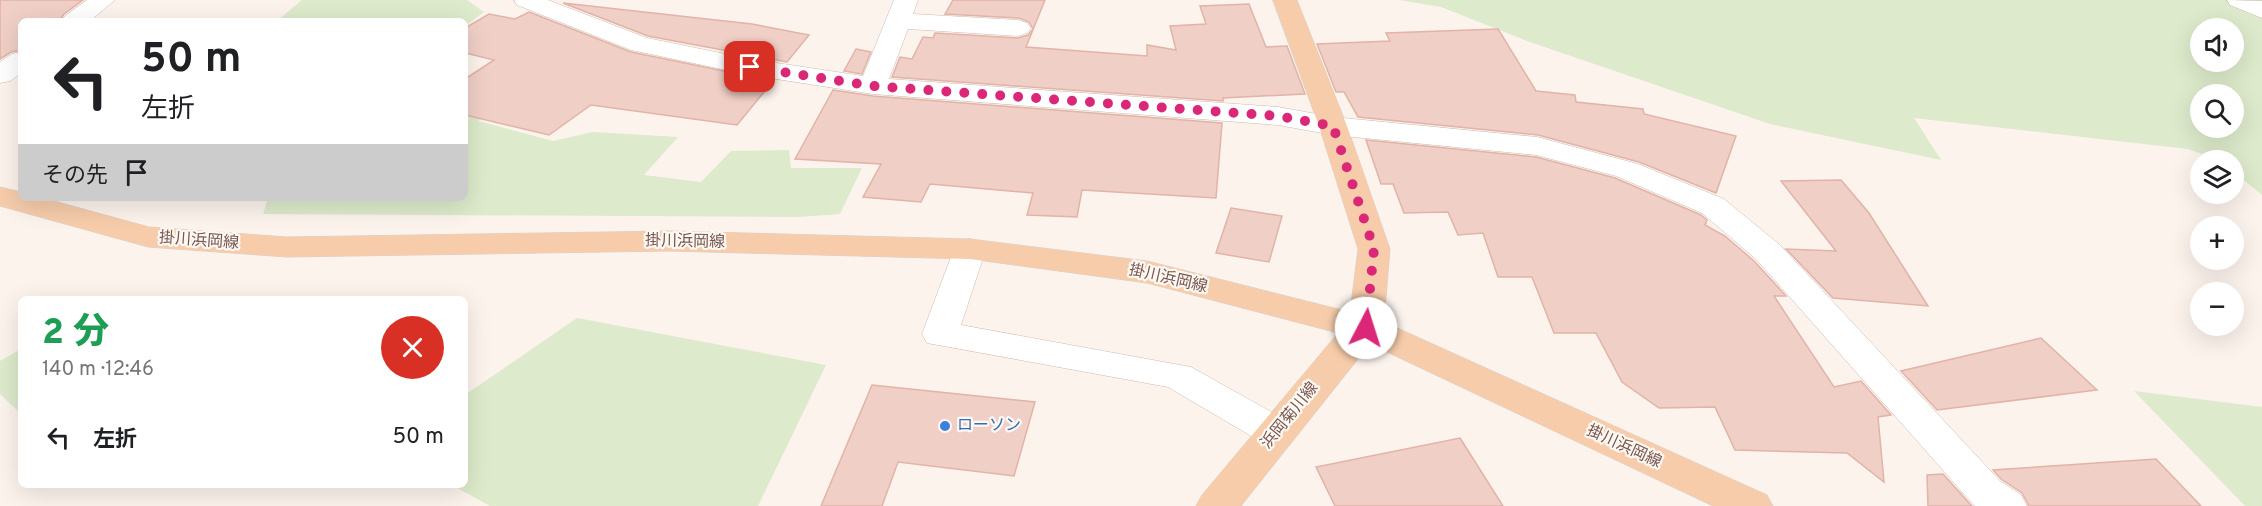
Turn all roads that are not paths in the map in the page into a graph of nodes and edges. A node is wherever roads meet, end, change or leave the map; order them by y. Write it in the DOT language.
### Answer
graph roads {
  1 [pos="103,0"];
  2 [pos="526,0"];
  3 [pos="1285,0"];
  4 [pos="2239,0"];
  5 [pos="902,10"];
  6 [pos="2262,10"];
  7 [pos="78,18"];
  8 [pos="1018,28"];
  9 [pos="18,62"];
  10 [pos="0,75"];
  11 [pos="873,86"];
  12 [pos="1333,126"];
  13 [pos="0,196"];
  14 [pos="18,201"];
  15 [pos="18,201"];
  16 [pos="970,249"];
  17 [pos="1366,328"];
  18 [pos="1276,433"];
  19 [pos="1216,506"];
  20 [pos="1752,506"];
  21 [pos="2006,506"];
  1 -- 7 [label="street"];
  2 -- 11 [label="street"];
  3 -- 12 [label="main road"];
  4 -- 6 [label="street"];
  5 -- 8 [label="street"];
  5 -- 11 [label="street"];
  9 -- 10 [label="street"];
  11 -- 12 [label="street"];
  12 -- 17 [label="main road"];
  12 -- 21 [label="street"];
  13 -- 14 [label="main road, 掛川浜岡線"];
  15 -- 16 [label="main road, 掛川浜岡線"];
  16 -- 17 [label="main road, 掛川浜岡線"];
  16 -- 18 [label="street"];
  17 -- 18 [label="main road, 浜岡菊川線"];
  17 -- 20 [label="main road, 掛川浜岡線"];
  18 -- 19 [label="main road, 浜岡菊川線"];
}
